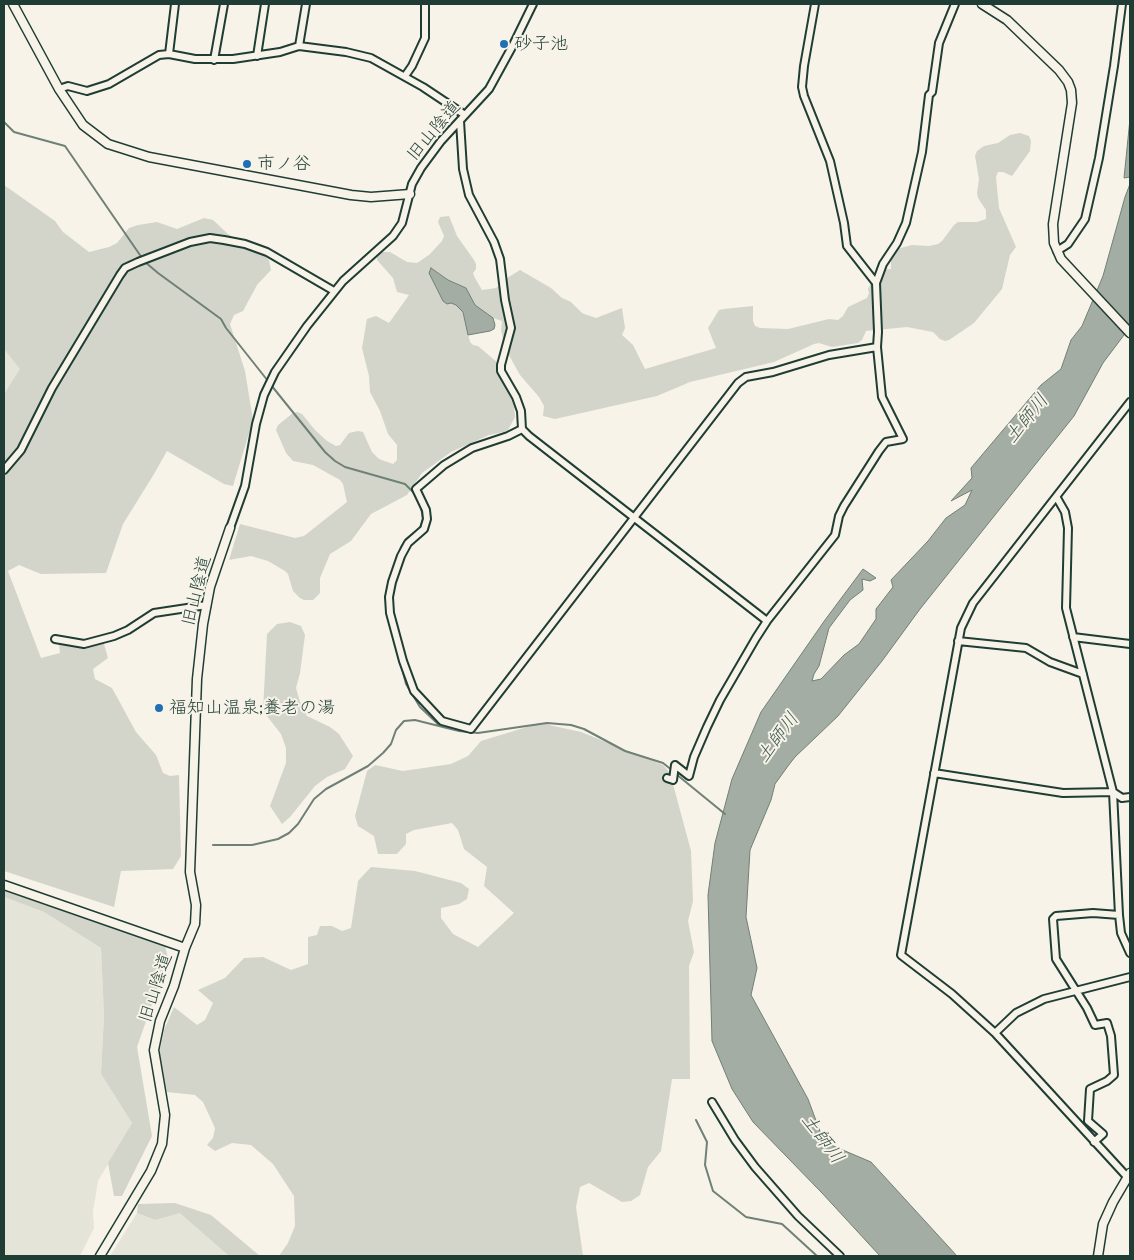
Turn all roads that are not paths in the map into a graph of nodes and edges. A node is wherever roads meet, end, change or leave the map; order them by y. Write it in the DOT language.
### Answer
graph roads {
  1 [pos="13,4"];
  2 [pos="174,4"];
  3 [pos="224,4"];
  4 [pos="265,4"];
  5 [pos="306,4"];
  6 [pos="425,4"];
  7 [pos="534,4"];
  8 [pos="815,4"];
  9 [pos="955,4"];
  10 [pos="982,4"];
  11 [pos="1122,4"];
  12 [pos="299,46"];
  13 [pos="169,54"];
  14 [pos="257,56"];
  15 [pos="214,60"];
  16 [pos="405,76"];
  17 [pos="59,89"];
  18 [pos="465,116"];
  19 [pos="460,122"];
  20 [pos="410,194"];
  21 [pos="1056,251"];
  22 [pos="876,283"];
  23 [pos="334,291"];
  24 [pos="1130,333"];
  25 [pos="876,347"];
  26 [pos="1130,402"];
  27 [pos="522,429"];
  28 [pos="4,470"];
  29 [pos="1057,498"];
  30 [pos="634,517"];
  31 [pos="230,528"];
  32 [pos="207,605"];
  33 [pos="767,620"];
  34 [pos="1073,637"];
  35 [pos="55,639"];
  36 [pos="958,641"];
  37 [pos="1130,644"];
  38 [pos="1083,674"];
  39 [pos="934,772"];
  40 [pos="667,778"];
  41 [pos="1112,792"];
  42 [pos="1130,797"];
  43 [pos="4,884"];
  44 [pos="1118,915"];
  45 [pos="185,948"];
  46 [pos="1130,953"];
  47 [pos="1130,978"];
  48 [pos="1075,992"];
  49 [pos="995,1034"];
  50 [pos="712,1102"];
  51 [pos="1094,1142"];
  52 [pos="1129,1177"];
  53 [pos="100,1256"];
  54 [pos="840,1256"];
  55 [pos="1098,1256"];
  1 -- 17 [label="street"];
  2 -- 13 [label="street"];
  3 -- 15 [label="street"];
  4 -- 14 [label="street"];
  5 -- 12 [label="street"];
  6 -- 16 [label="street"];
  7 -- 18 [label="street, 旧山陰道"];
  8 -- 22 [label="street"];
  9 -- 22 [label="street"];
  10 -- 21 [label="street"];
  11 -- 21 [label="street"];
  12 -- 14 [label="street"];
  12 -- 16 [label="street"];
  13 -- 15 [label="street"];
  13 -- 17 [label="street"];
  14 -- 15 [label="street"];
  16 -- 18 [label="street"];
  17 -- 20 [label="street"];
  18 -- 19 [label="street, 旧山陰道"];
  19 -- 20 [label="street, 旧山陰道"];
  19 -- 27 [label="street"];
  20 -- 23 [label="street, 旧山陰道"];
  21 -- 24 [label="street"];
  22 -- 25 [label="street"];
  23 -- 28 [label="street"];
  23 -- 31 [label="street, 旧山陰道"];
  25 -- 30 [label="street"];
  25 -- 33 [label="street"];
  26 -- 29 [label="street"];
  27 -- 30 [label="street"];
  27 -- 30 [label="street"];
  29 -- 34 [label="street"];
  29 -- 36 [label="street"];
  30 -- 33 [label="street"];
  31 -- 32 [label="street, 旧山陰道"];
  32 -- 35 [label="street"];
  32 -- 45 [label="street, 旧山陰道"];
  33 -- 40 [label="street"];
  34 -- 37 [label="street"];
  34 -- 38 [label="street"];
  36 -- 38 [label="street"];
  36 -- 39 [label="street"];
  38 -- 41 [label="street"];
  39 -- 41 [label="street"];
  39 -- 49 [label="street"];
  41 -- 42 [label="street"];
  41 -- 44 [label="street"];
  43 -- 45 [label="street"];
  44 -- 46 [label="street"];
  44 -- 48 [label="street"];
  45 -- 53 [label="street, 旧山陰道"];
  47 -- 48 [label="street"];
  48 -- 49 [label="street"];
  48 -- 51 [label="street"];
  49 -- 51 [label="street"];
  50 -- 54 [label="street"];
  51 -- 52 [label="street"];
  52 -- 55 [label="street"];
}
